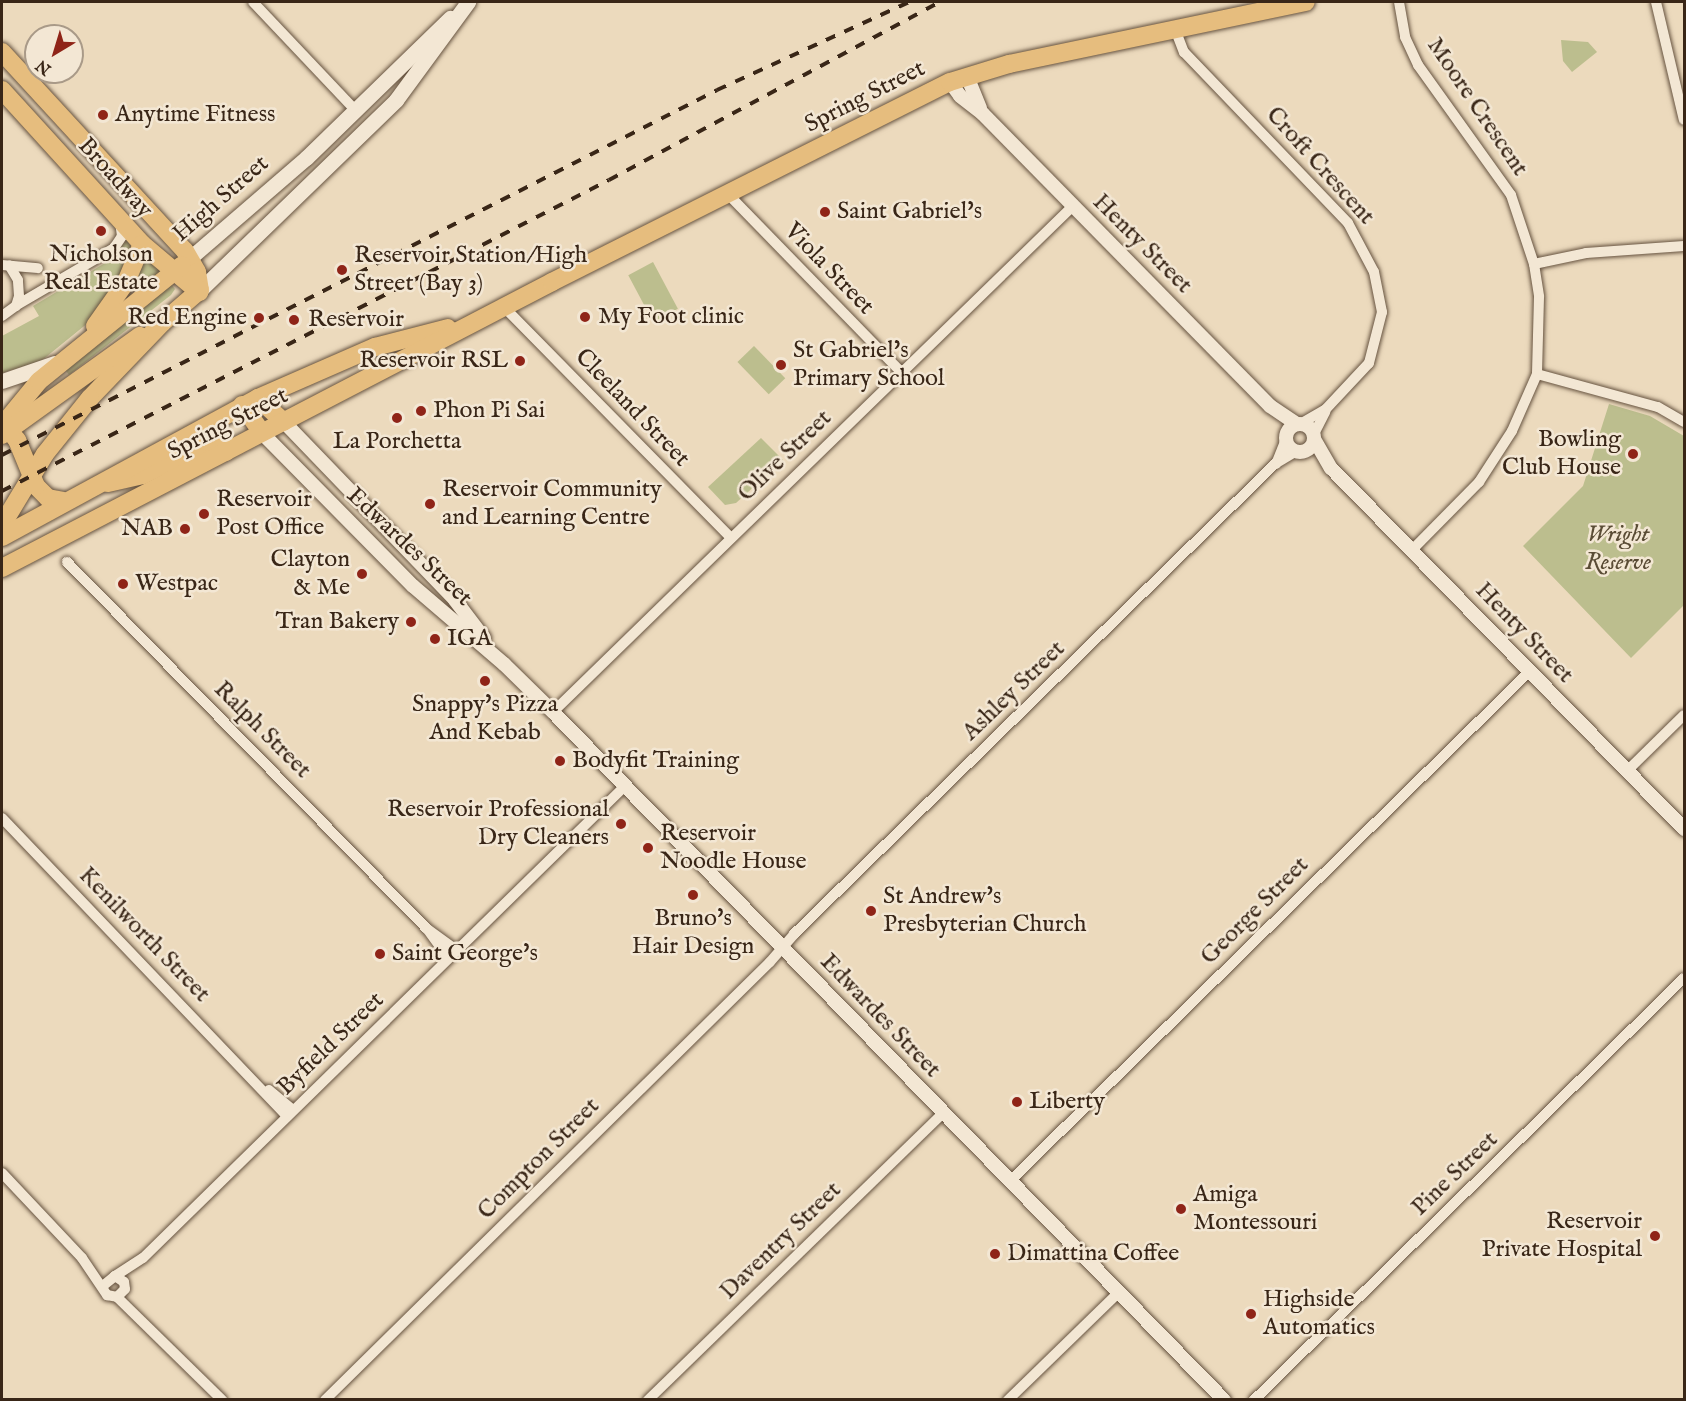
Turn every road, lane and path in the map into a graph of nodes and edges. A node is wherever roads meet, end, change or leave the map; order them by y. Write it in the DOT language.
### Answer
graph roads {
  1 [pos="253,2"];
  2 [pos="468,2"];
  3 [pos="1306,2"];
  4 [pos="1399,2"];
  5 [pos="1656,2"];
  6 [pos="1175,29"];
  7 [pos="2,52"];
  8 [pos="395,70"];
  9 [pos="959,79"];
  10 [pos="408,86"];
  11 [pos="2,90"];
  12 [pos="1682,95"];
  13 [pos="355,110"];
  14 [pos="1684,120"];
  15 [pos="78,136"];
  16 [pos="60,153"];
  17 [pos="727,194"];
  18 [pos="1073,206"];
  19 [pos="119,218"];
  20 [pos="142,244"];
  21 [pos="1684,246"];
  22 [pos="190,258"];
  23 [pos="1534,264"];
  24 [pos="5,265"];
  25 [pos="38,268"];
  26 [pos="174,271"];
  27 [pos="200,291"];
  28 [pos="17,305"];
  29 [pos="504,307"];
  30 [pos="2,316"];
  31 [pos="162,322"];
  32 [pos="476,322"];
  33 [pos="395,341"];
  34 [pos="73,353"];
  35 [pos="408,357"];
  36 [pos="902,373"];
  37 [pos="1537,374"];
  38 [pos="2,381"];
  39 [pos="250,401"];
  40 [pos="1326,409"];
  41 [pos="284,422"];
  42 [pos="1684,422"];
  43 [pos="4,427"];
  44 [pos="1292,430"];
  45 [pos="262,433"];
  46 [pos="1314,436"];
  47 [pos="1298,451"];
  48 [pos="226,452"];
  49 [pos="1275,464"];
  50 [pos="1331,468"];
  51 [pos="30,476"];
  52 [pos="89,487"];
  53 [pos="63,501"];
  54 [pos="2,525"];
  55 [pos="2,537"];
  56 [pos="731,537"];
  57 [pos="32,549"];
  58 [pos="1412,550"];
  59 [pos="2,551"];
  60 [pos="67,562"];
  61 [pos="2,568"];
  62 [pos="504,664"];
  63 [pos="1530,671"];
  64 [pos="552,712"];
  65 [pos="1684,715"];
  66 [pos="1628,770"];
  67 [pos="626,786"];
  68 [pos="2,818"];
  69 [pos="1684,829"];
  70 [pos="781,948"];
  71 [pos="452,954"];
  72 [pos="1684,978"];
  73 [pos="290,1113"];
  74 [pos="943,1113"];
  75 [pos="2,1173"];
  76 [pos="1010,1181"];
  77 [pos="143,1258"];
  78 [pos="110,1280"];
  79 [pos="122,1292"];
  80 [pos="1118,1293"];
  81 [pos="222,1400"];
  82 [pos="325,1400"];
  83 [pos="648,1400"];
  84 [pos="1008,1400"];
  85 [pos="1224,1400"];
  86 [pos="1254,1400"];
  1 -- 13 [label="street"];
  2 -- 8 [label="main road, High Street"];
  2 -- 10 [label="main road, High Street"];
  3 -- 6 [label="main road, Spring Street"];
  4 -- 23 [label="street, Moore Crescent"];
  5 -- 12 [label="street"];
  6 -- 9 [label="main road, Spring Street"];
  6 -- 40 [label="street, Croft Crescent"];
  7 -- 15 [label="main road, Broadway"];
  8 -- 10 [label="main road"];
  8 -- 13 [label="main road, High Street"];
  9 -- 17 [label="main road, Spring Street"];
  9 -- 18 [label="street, Henty Street"];
  10 -- 27 [label="main road, High Street"];
  11 -- 16 [label="main road, Broadway"];
  12 -- 14 [label="street"];
  13 -- 22 [label="main road, High Street"];
  15 -- 16 [label="main road"];
  15 -- 22 [label="main road, Broadway"];
  16 -- 19 [label="main road, Broadway"];
  17 -- 29 [label="main road, Spring Street"];
  17 -- 36 [label="street, Viola Street"];
  18 -- 36 [label="street, Olive Street"];
  18 -- 44 [label="street, Henty Street"];
  19 -- 20 [label="main road, Broadway"];
  19 -- 28 [label="street"];
  20 -- 26 [label="main road, Broadway"];
  20 -- 34 [label="main road"];
  21 -- 23 [label="street"];
  22 -- 26 [label="main road, High Street"];
  22 -- 27 [label="main road, Broadway"];
  23 -- 37 [label="street, Moore Crescent"];
  24 -- 25 [label="street"];
  24 -- 28 [label="street"];
  26 -- 27 [label="main road, Broadway"];
  26 -- 34 [label="main road, High Street"];
  27 -- 31 [label="main road, High Street"];
  28 -- 30 [label="street"];
  29 -- 32 [label="main road, Spring Street"];
  29 -- 56 [label="street, Cleeland Street"];
  31 -- 43 [label="main road, High Street"];
  31 -- 51 [label="main road, High Street"];
  32 -- 33 [label="main road, Spring Street"];
  32 -- 35 [label="main road, Spring Street"];
  33 -- 35 [label="main road"];
  33 -- 39 [label="main road, Spring Street"];
  34 -- 38 [label="main road"];
  34 -- 43 [label="main road, High Street"];
  35 -- 41 [label="main road, Spring Street"];
  36 -- 56 [label="street, Olive Street"];
  37 -- 42 [label="street"];
  37 -- 58 [label="street, Moore Crescent"];
  39 -- 41 [label="main road"];
  39 -- 45 [label="main road"];
  39 -- 52 [label="main road, Spring Street"];
  40 -- 44 [label="street, Croft Crescent"];
  40 -- 46 [label="street, Croft Crescent"];
  41 -- 45 [label="main road, Spring Street"];
  41 -- 62 [label="street, Edwardes Street"];
  43 -- 51 [label="main road"];
  44 -- 46 [label="street"];
  44 -- 47 [label="street"];
  44 -- 49 [label="street, Ashley Street"];
  45 -- 48 [label="main road, Spring Street"];
  45 -- 62 [label="street, Edwardes Street"];
  46 -- 47 [label="street"];
  46 -- 50 [label="street, Henty Street"];
  47 -- 49 [label="street, Ashley Street"];
  47 -- 50 [label="street, Henty Street"];
  48 -- 52 [label="main road"];
  48 -- 57 [label="main road, Spring Street"];
  49 -- 70 [label="street, Ashley Street"];
  50 -- 58 [label="street, Henty Street"];
  51 -- 53 [label="main road"];
  51 -- 54 [label="main road, High Street"];
  52 -- 53 [label="main road, Spring Street"];
  53 -- 55 [label="main road, Spring Street"];
  56 -- 64 [label="street, Olive Street"];
  57 -- 59 [label="main road"];
  57 -- 61 [label="main road, Spring Street"];
  58 -- 63 [label="street, Henty Street"];
  60 -- 71 [label="street, Ralph Street"];
  62 -- 64 [label="street, Edwardes Street"];
  63 -- 66 [label="street, Henty Street"];
  63 -- 76 [label="street, George Street"];
  64 -- 67 [label="street, Edwardes Street"];
  65 -- 66 [label="street"];
  66 -- 69 [label="street, Henty Street"];
  67 -- 70 [label="street, Edwardes Street"];
  67 -- 71 [label="street, Byfield Street"];
  68 -- 73 [label="street, Kenilworth Street"];
  70 -- 74 [label="street, Edwardes Street"];
  70 -- 82 [label="street, Compton Street"];
  71 -- 73 [label="street, Byfield Street"];
  72 -- 86 [label="street, Pine Street"];
  73 -- 77 [label="street, Byfield Street"];
  74 -- 76 [label="street, Edwardes Street"];
  74 -- 83 [label="street, Daventry Street"];
  75 -- 78 [label="street"];
  76 -- 80 [label="street, Edwardes Street"];
  77 -- 78 [label="street, Byfield Street"];
  77 -- 79 [label="street, Byfield Street"];
  78 -- 79 [label="street"];
  78 -- 79 [label="street"];
  79 -- 81 [label="street"];
  80 -- 84 [label="street"];
  80 -- 85 [label="street, Edwardes Street"];
}
